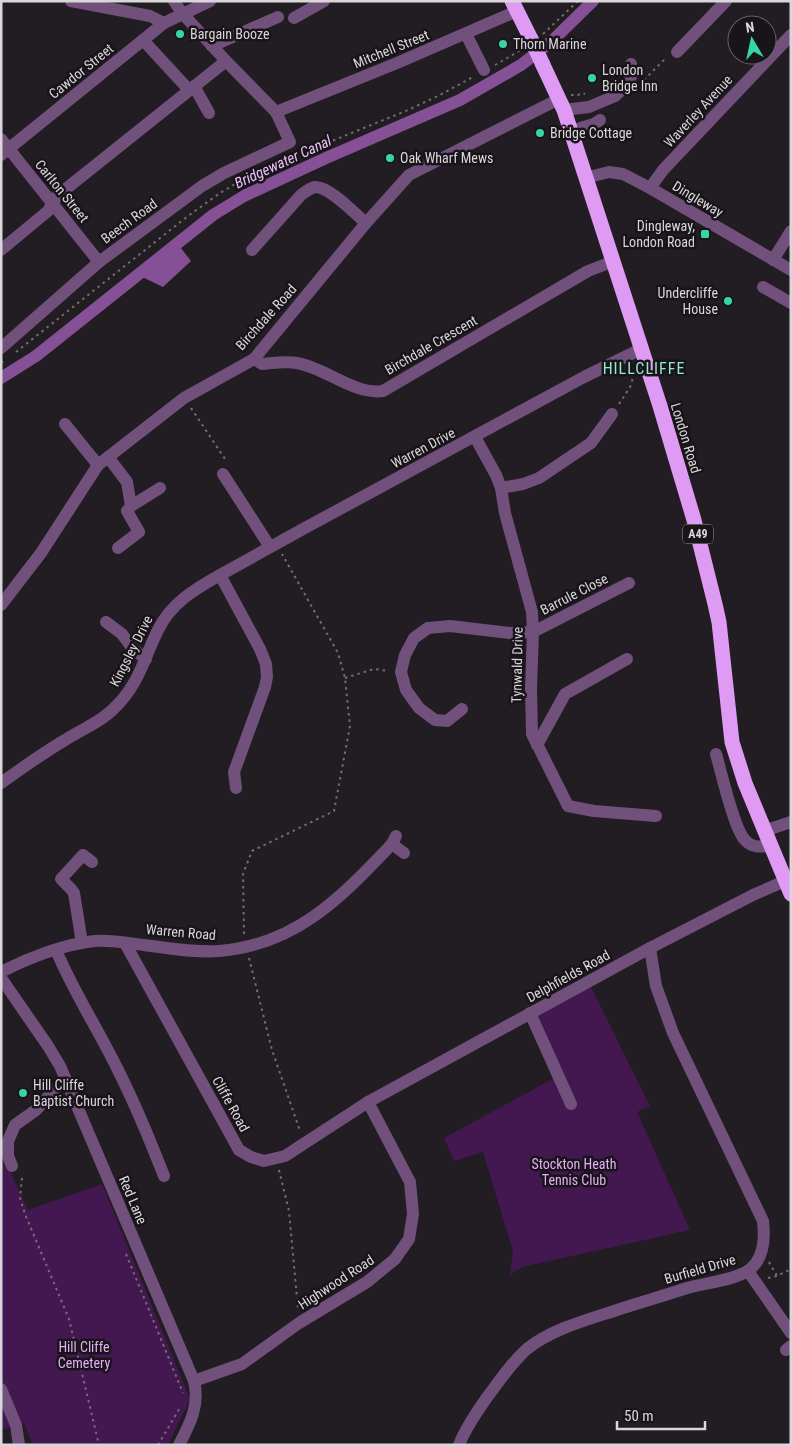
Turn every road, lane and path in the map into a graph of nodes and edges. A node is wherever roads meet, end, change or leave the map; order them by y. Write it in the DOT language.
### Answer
graph roads {
  1 [pos="71,1"];
  2 [pos="174,1"];
  3 [pos="210,1"];
  4 [pos="324,1"];
  5 [pos="578,1"];
  6 [pos="726,1"];
  7 [pos="514,6"];
  8 [pos="182,13"];
  9 [pos="278,17"];
  10 [pos="295,19"];
  11 [pos="164,22"];
  12 [pos="466,34"];
  13 [pos="791,35"];
  14 [pos="143,40"];
  15 [pos="531,42"];
  16 [pos="212,46"];
  17 [pos="677,52"];
  18 [pos="226,62"];
  19 [pos="630,64"];
  20 [pos="484,70"];
  21 [pos="191,88"];
  22 [pos="582,93"];
  23 [pos="564,101"];
  24 [pos="276,112"];
  25 [pos="208,113"];
  26 [pos="600,120"];
  27 [pos="570,131"];
  28 [pos="4,148"];
  29 [pos="586,178"];
  30 [pos="650,188"];
  31 [pos="53,204"];
  32 [pos="366,223"];
  33 [pos="791,231"];
  34 [pos="1,250"];
  35 [pos="252,250"];
  36 [pos="773,260"];
  37 [pos="614,261"];
  38 [pos="99,262"];
  39 [pos="791,270"];
  40 [pos="763,287"];
  41 [pos="791,303"];
  42 [pos="642,349"];
  43 [pos="4,353"];
  44 [pos="14,354"];
  45 [pos="254,358"];
  46 [pos="1,363"];
  47 [pos="636,368"];
  48 [pos="184,398"];
  49 [pos="612,414"];
  50 [pos="65,424"];
  51 [pos="475,437"];
  52 [pos="103,461"];
  53 [pos="227,472"];
  54 [pos="160,488"];
  55 [pos="501,488"];
  56 [pos="131,506"];
  57 [pos="273,545"];
  58 [pos="118,548"];
  59 [pos="220,576"];
  60 [pos="629,584"];
  61 [pos="1,605"];
  62 [pos="106,622"];
  63 [pos="533,632"];
  64 [pos="146,659"];
  65 [pos="627,659"];
  66 [pos="401,672"];
  67 [pos="345,678"];
  68 [pos="462,709"];
  69 [pos="537,745"];
  70 [pos="716,754"];
  71 [pos="1,783"];
  72 [pos="236,788"];
  73 [pos="656,816"];
  74 [pos="791,822"];
  75 [pos="764,831"];
  76 [pos="770,846"];
  77 [pos="404,853"];
  78 [pos="92,862"];
  79 [pos="788,888"];
  80 [pos="82,943"];
  81 [pos="125,943"];
  82 [pos="246,947"];
  83 [pos="650,948"];
  84 [pos="56,950"];
  85 [pos="1,972"];
  86 [pos="1,978"];
  87 [pos="530,1013"];
  88 [pos="65,1078"];
  89 [pos="368,1102"];
  90 [pos="571,1104"];
  91 [pos="304,1143"];
  92 [pos="276,1158"];
  93 [pos="12,1166"];
  94 [pos="164,1176"];
  95 [pos="22,1178"];
  96 [pos="125,1253"];
  97 [pos="791,1268"];
  98 [pos="748,1271"];
  99 [pos="777,1276"];
  100 [pos="299,1323"];
  101 [pos="791,1333"];
  102 [pos="194,1381"];
  103 [pos="1,1389"];
  104 [pos="463,1444"];
  105 [pos="19,1445"];
  106 [pos="99,1445"];
  107 [pos="158,1445"];
  108 [pos="179,1445"];
  1 -- 11 [label="street"];
  2 -- 8 [label="street"];
  3 -- 8 [label="street, Cawdor Street"];
  4 -- 10 [label="street"];
  5 -- 15 [label="path"];
  6 -- 17 [label="street"];
  7 -- 12 [label="street, Mitchell Street"];
  7 -- 15 [label="highway, London Road / A49"];
  8 -- 11 [label="street, Cawdor Street"];
  8 -- 16 [label="street"];
  9 -- 16 [label="street"];
  11 -- 14 [label="street, Cawdor Street"];
  12 -- 20 [label="street"];
  12 -- 24 [label="street, Mitchell Street"];
  13 -- 30 [label="street, Waverley Avenue"];
  14 -- 21 [label="street"];
  14 -- 28 [label="street, Cawdor Street"];
  15 -- 20 [label="path"];
  15 -- 23 [label="highway, London Road / A49, bridge"];
  16 -- 18 [label="street"];
  18 -- 21 [label="street"];
  18 -- 24 [label="street"];
  19 -- 23 [label="street"];
  20 -- 44 [label="path"];
  21 -- 25 [label="street"];
  21 -- 31 [label="street"];
  22 -- 23 [label="path"];
  23 -- 27 [label="highway, London Road / A49"];
  23 -- 32 [label="street, Birchdale Road"];
  24 -- 38 [label="street, Beech Road"];
  26 -- 27 [label="street"];
  27 -- 29 [label="highway, London Road / A49"];
  28 -- 31 [label="street, Carlton Street"];
  29 -- 30 [label="street, Dingleway"];
  29 -- 37 [label="highway, London Road / A49"];
  30 -- 36 [label="street, Dingleway"];
  31 -- 34 [label="street"];
  31 -- 38 [label="street, Carlton Street"];
  32 -- 35 [label="street"];
  32 -- 45 [label="street, Birchdale Road"];
  33 -- 36 [label="street"];
  36 -- 39 [label="street, Dingleway"];
  37 -- 42 [label="highway, London Road / A49"];
  37 -- 45 [label="street, Birchdale Crescent"];
  38 -- 43 [label="street, Beech Road"];
  40 -- 41 [label="street"];
  42 -- 51 [label="street, Warren Drive"];
  42 -- 75 [label="highway, London Road / A49"];
  43 -- 46 [label="path"];
  45 -- 48 [label="street, Birchdale Road"];
  47 -- 49 [label="path"];
  48 -- 52 [label="street, Birchdale Road"];
  48 -- 53 [label="path"];
  49 -- 55 [label="street"];
  50 -- 52 [label="street"];
  51 -- 55 [label="street, Tynwald Drive"];
  51 -- 57 [label="street, Warren Drive"];
  52 -- 56 [label="street"];
  52 -- 61 [label="street, Birchdale Road"];
  53 -- 57 [label="street"];
  54 -- 56 [label="street"];
  55 -- 63 [label="street, Tynwald Drive"];
  56 -- 58 [label="street"];
  57 -- 59 [label="street, Warren Drive"];
  57 -- 67 [label="path"];
  59 -- 64 [label="street, Kingsley Drive"];
  59 -- 72 [label="street"];
  60 -- 63 [label="street, Barrule Close"];
  62 -- 64 [label="street"];
  63 -- 66 [label="street"];
  63 -- 69 [label="street, Tynwald Drive"];
  64 -- 71 [label="street, Kingsley Drive"];
  65 -- 69 [label="street"];
  66 -- 67 [label="path"];
  66 -- 68 [label="street"];
  67 -- 82 [label="path"];
  69 -- 73 [label="street, Tynwald Drive"];
  70 -- 76 [label="street"];
  74 -- 75 [label="street"];
  75 -- 76 [label="highway, London Road / A49"];
  76 -- 79 [label="highway, London Road / A49"];
  77 -- 82 [label="street, Warren Road"];
  78 -- 80 [label="street"];
  79 -- 83 [label="street, Delphfields Road"];
  80 -- 81 [label="street, Warren Road"];
  80 -- 84 [label="street, Warren Road"];
  81 -- 82 [label="street, Warren Road"];
  81 -- 92 [label="street, Cliffe Road"];
  82 -- 91 [label="path"];
  83 -- 87 [label="street, Delphfields Road"];
  83 -- 98 [label="street, Burfield Drive"];
  84 -- 85 [label="street, Warren Road"];
  84 -- 94 [label="street"];
  86 -- 88 [label="street, Red Lane"];
  87 -- 89 [label="street, Delphfields Road"];
  87 -- 90 [label="street"];
  88 -- 93 [label="street"];
  88 -- 102 [label="street, Red Lane"];
  89 -- 91 [label="street, Cliffe Road"];
  89 -- 100 [label="street, Highwood Road"];
  91 -- 92 [label="street, Cliffe Road"];
  92 -- 100 [label="path"];
  95 -- 106 [label="path"];
  96 -- 107 [label="path"];
  97 -- 99 [label="path"];
  98 -- 101 [label="street"];
  98 -- 104 [label="street, Burfield Drive"];
  100 -- 102 [label="street, Highwood Road"];
  102 -- 108 [label="street, Red Lane"];
  103 -- 105 [label="street"];
}
